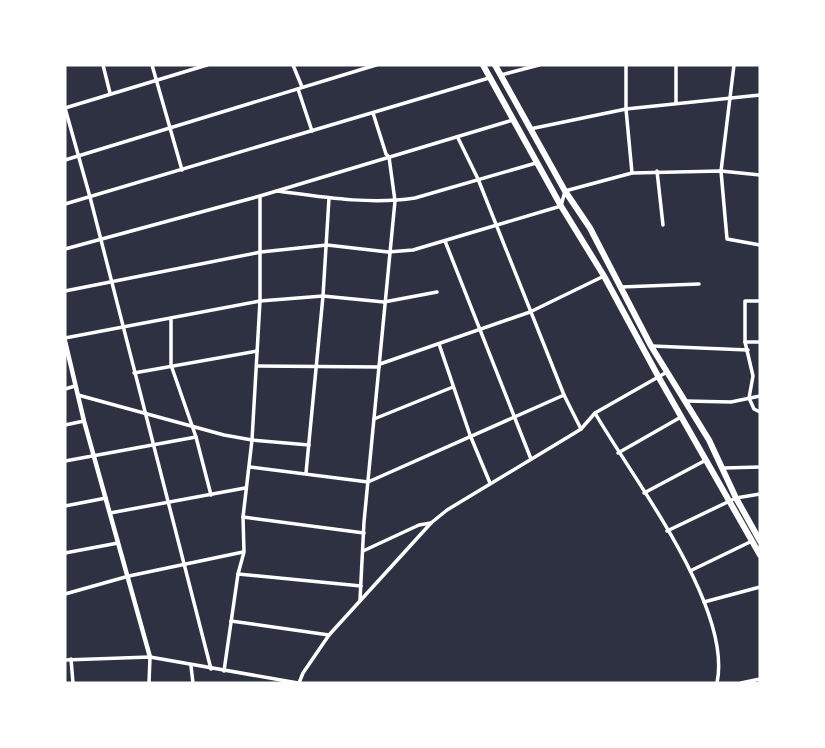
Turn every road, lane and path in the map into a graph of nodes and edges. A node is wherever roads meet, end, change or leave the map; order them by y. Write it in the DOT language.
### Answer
graph roads {
  1 [pos="103,65"];
  2 [pos="152,65"];
  3 [pos="207,65"];
  4 [pos="293,65"];
  5 [pos="376,65"];
  6 [pos="483,65"];
  7 [pos="495,65"];
  8 [pos="539,65"];
  9 [pos="626,65"];
  10 [pos="676,65"];
  11 [pos="734,65"];
  12 [pos="501,75"];
  13 [pos="490,78"];
  14 [pos="155,80"];
  15 [pos="300,88"];
  16 [pos="110,93"];
  17 [pos="760,94"];
  18 [pos="731,97"];
  19 [pos="676,103"];
  20 [pos="65,108"];
  21 [pos="626,109"];
  22 [pos="373,113"];
  23 [pos="513,120"];
  24 [pos="170,128"];
  25 [pos="530,129"];
  26 [pos="312,131"];
  27 [pos="458,138"];
  28 [pos="79,156"];
  29 [pos="389,157"];
  30 [pos="65,160"];
  31 [pos="537,163"];
  32 [pos="182,170"];
  33 [pos="657,171"];
  34 [pos="721,171"];
  35 [pos="632,173"];
  36 [pos="760,175"];
  37 [pos="478,180"];
  38 [pos="275,191"];
  39 [pos="565,191"];
  40 [pos="260,196"];
  41 [pos="90,197"];
  42 [pos="329,198"];
  43 [pos="395,201"];
  44 [pos="65,204"];
  45 [pos="561,206"];
  46 [pos="663,225"];
  47 [pos="496,226"];
  48 [pos="101,240"];
  49 [pos="445,241"];
  50 [pos="327,245"];
  51 [pos="760,245"];
  52 [pos="65,249"];
  53 [pos="261,252"];
  54 [pos="388,252"];
  55 [pos="604,276"];
  56 [pos="112,282"];
  57 [pos="699,284"];
  58 [pos="621,287"];
  59 [pos="65,291"];
  60 [pos="437,292"];
  61 [pos="324,296"];
  62 [pos="260,301"];
  63 [pos="760,301"];
  64 [pos="384,302"];
  65 [pos="530,312"];
  66 [pos="171,318"];
  67 [pos="124,327"];
  68 [pos="480,329"];
  69 [pos="65,340"];
  70 [pos="745,342"];
  71 [pos="760,342"];
  72 [pos="439,344"];
  73 [pos="651,346"];
  74 [pos="748,350"];
  75 [pos="257,351"];
  76 [pos="172,365"];
  77 [pos="317,365"];
  78 [pos="257,366"];
  79 [pos="379,366"];
  80 [pos="667,372"];
  81 [pos="134,373"];
  82 [pos="658,376"];
  83 [pos="75,386"];
  84 [pos="453,387"];
  85 [pos="65,389"];
  86 [pos="78,395"];
  87 [pos="564,395"];
  88 [pos="760,396"];
  89 [pos="748,398"];
  90 [pos="684,401"];
  91 [pos="144,412"];
  92 [pos="760,412"];
  93 [pos="595,413"];
  94 [pos="681,417"];
  95 [pos="516,418"];
  96 [pos="374,419"];
  97 [pos="84,421"];
  98 [pos="65,425"];
  99 [pos="194,427"];
  100 [pos="582,429"];
  101 [pos="470,435"];
  102 [pos="196,438"];
  103 [pos="252,440"];
  104 [pos="309,445"];
  105 [pos="152,446"];
  106 [pos="618,453"];
  107 [pos="94,456"];
  108 [pos="531,459"];
  109 [pos="706,460"];
  110 [pos="65,461"];
  111 [pos="249,467"];
  112 [pos="760,467"];
  113 [pos="724,468"];
  114 [pos="306,473"];
  115 [pos="368,482"];
  116 [pos="490,483"];
  117 [pos="245,488"];
  118 [pos="644,493"];
  119 [pos="760,494"];
  120 [pos="211,495"];
  121 [pos="106,498"];
  122 [pos="736,498"];
  123 [pos="728,502"];
  124 [pos="167,503"];
  125 [pos="65,506"];
  126 [pos="110,513"];
  127 [pos="243,517"];
  128 [pos="431,523"];
  129 [pos="667,531"];
  130 [pos="364,533"];
  131 [pos="752,541"];
  132 [pos="760,541"];
  133 [pos="118,543"];
  134 [pos="363,551"];
  135 [pos="244,552"];
  136 [pos="65,553"];
  137 [pos="760,555"];
  138 [pos="183,564"];
  139 [pos="692,570"];
  140 [pos="238,574"];
  141 [pos="129,576"];
  142 [pos="361,586"];
  143 [pos="760,587"];
  144 [pos="65,594"];
  145 [pos="360,600"];
  146 [pos="705,602"];
  147 [pos="231,621"];
  148 [pos="329,635"];
  149 [pos="150,657"];
  150 [pos="71,659"];
  151 [pos="65,660"];
  152 [pos="191,666"];
  153 [pos="211,669"];
  154 [pos="224,671"];
  155 [pos="255,676"];
  156 [pos="760,679"];
  157 [pos="73,683"];
  158 [pos="149,683"];
  159 [pos="193,683"];
  160 [pos="255,683"];
  161 [pos="298,683"];
  162 [pos="717,683"];
  163 [pos="741,683"];
  1 -- 16 [label="street"];
  2 -- 14 [label="street"];
  3 -- 14 [label="street"];
  4 -- 15 [label="street"];
  5 -- 15 [label="street"];
  6 -- 13 [label="main road"];
  7 -- 12 [label="main road"];
  8 -- 12 [label="street"];
  9 -- 21 [label="street"];
  10 -- 19 [label="street"];
  11 -- 18 [label="street"];
  12 -- 25 [label="main road"];
  13 -- 22 [label="street"];
  13 -- 23 [label="main road"];
  14 -- 16 [label="street"];
  14 -- 24 [label="street"];
  15 -- 24 [label="street"];
  15 -- 26 [label="street"];
  16 -- 20 [label="street"];
  17 -- 18 [label="street"];
  18 -- 19 [label="street"];
  18 -- 34 [label="street"];
  19 -- 21 [label="street"];
  20 -- 28 [label="street"];
  21 -- 25 [label="street"];
  21 -- 35 [label="street"];
  22 -- 26 [label="street"];
  22 -- 29 [label="street"];
  23 -- 27 [label="street"];
  23 -- 31 [label="main road"];
  24 -- 28 [label="street"];
  24 -- 32 [label="street"];
  25 -- 39 [label="main road"];
  26 -- 32 [label="street"];
  27 -- 29 [label="street"];
  27 -- 37 [label="street"];
  28 -- 30 [label="street"];
  28 -- 41 [label="street"];
  29 -- 38 [label="street"];
  29 -- 43 [label="street"];
  31 -- 37 [label="street"];
  31 -- 45 [label="main road"];
  32 -- 41 [label="street"];
  33 -- 34 [label="street"];
  33 -- 35 [label="street"];
  33 -- 46 [label="street"];
  34 -- 36 [label="street"];
  34 -- 51 [label="street"];
  35 -- 39 [label="street"];
  37 -- 43 [label="street"];
  37 -- 47 [label="street"];
  38 -- 40 [label="street"];
  38 -- 42 [label="street"];
  39 -- 45 [label="street"];
  39 -- 58 [label="main road"];
  40 -- 48 [label="street"];
  40 -- 53 [label="street"];
  41 -- 44 [label="street"];
  41 -- 48 [label="street"];
  42 -- 43 [label="street"];
  42 -- 50 [label="street"];
  43 -- 54 [label="street"];
  45 -- 47 [label="street"];
  45 -- 55 [label="main road"];
  47 -- 49 [label="street"];
  47 -- 65 [label="street"];
  48 -- 52 [label="street"];
  48 -- 56 [label="street"];
  49 -- 54 [label="street"];
  49 -- 68 [label="street"];
  50 -- 53 [label="street"];
  50 -- 54 [label="street"];
  50 -- 61 [label="street"];
  53 -- 56 [label="street"];
  53 -- 62 [label="street"];
  54 -- 64 [label="street"];
  55 -- 65 [label="street"];
  55 -- 82 [label="main road"];
  56 -- 59 [label="street"];
  56 -- 67 [label="street"];
  57 -- 58 [label="street"];
  58 -- 73 [label="main road"];
  60 -- 64 [label="street"];
  61 -- 62 [label="street"];
  61 -- 64 [label="street"];
  61 -- 77 [label="street"];
  62 -- 66 [label="street"];
  62 -- 75 [label="street"];
  63 -- 70 [label="street"];
  64 -- 79 [label="street"];
  65 -- 68 [label="street"];
  65 -- 87 [label="street"];
  66 -- 67 [label="street"];
  66 -- 76 [label="street"];
  67 -- 69 [label="street"];
  67 -- 81 [label="street"];
  68 -- 72 [label="street"];
  68 -- 95 [label="street"];
  69 -- 83 [label="street"];
  70 -- 71 [label="street"];
  70 -- 74 [label="street"];
  72 -- 79 [label="street"];
  72 -- 84 [label="street"];
  73 -- 74 [label="street"];
  73 -- 80 [label="main road"];
  74 -- 89 [label="street"];
  75 -- 76 [label="street"];
  75 -- 78 [label="street"];
  76 -- 81 [label="street"];
  76 -- 99 [label="street"];
  77 -- 78 [label="street"];
  77 -- 79 [label="street"];
  77 -- 104 [label="street"];
  78 -- 103 [label="street"];
  79 -- 96 [label="street"];
  80 -- 82 [label="street"];
  80 -- 90 [label="main road"];
  81 -- 91 [label="street"];
  82 -- 93 [label="street"];
  82 -- 94 [label="main road"];
  83 -- 85 [label="street"];
  83 -- 86 [label="street"];
  84 -- 96 [label="street"];
  84 -- 101 [label="street"];
  86 -- 91 [label="street"];
  86 -- 97 [label="street"];
  87 -- 95 [label="street"];
  87 -- 100 [label="street"];
  88 -- 89 [label="street"];
  89 -- 90 [label="street"];
  89 -- 92 [label="street"];
  90 -- 113 [label="main road"];
  91 -- 99 [label="street"];
  91 -- 105 [label="street"];
  93 -- 100 [label="street"];
  93 -- 106 [label="street"];
  94 -- 106 [label="street"];
  94 -- 109 [label="main road"];
  95 -- 101 [label="street"];
  95 -- 108 [label="street"];
  96 -- 115 [label="street"];
  97 -- 98 [label="street"];
  97 -- 107 [label="street"];
  99 -- 102 [label="street"];
  99 -- 103 [label="street"];
  100 -- 108 [label="street"];
  101 -- 115 [label="street"];
  101 -- 116 [label="street"];
  102 -- 105 [label="street"];
  102 -- 120 [label="street"];
  103 -- 104 [label="street"];
  103 -- 111 [label="street"];
  104 -- 114 [label="street"];
  105 -- 107 [label="street"];
  105 -- 124 [label="street"];
  106 -- 118 [label="street"];
  107 -- 110 [label="street"];
  107 -- 121 [label="street"];
  108 -- 116 [label="street"];
  109 -- 118 [label="street"];
  109 -- 123 [label="main road"];
  111 -- 114 [label="street"];
  111 -- 117 [label="street"];
  112 -- 113 [label="street"];
  113 -- 122 [label="main road"];
  114 -- 115 [label="street"];
  115 -- 130 [label="street"];
  116 -- 128 [label="street"];
  117 -- 120 [label="street"];
  117 -- 127 [label="street"];
  118 -- 129 [label="street"];
  119 -- 122 [label="street"];
  120 -- 124 [label="street"];
  121 -- 125 [label="street"];
  121 -- 126 [label="street"];
  122 -- 123 [label="street"];
  122 -- 132 [label="main road"];
  123 -- 129 [label="street"];
  123 -- 131 [label="main road"];
  124 -- 126 [label="street"];
  124 -- 138 [label="street"];
  126 -- 133 [label="street"];
  127 -- 130 [label="street"];
  127 -- 135 [label="street"];
  128 -- 134 [label="street"];
  128 -- 145 [label="street"];
  129 -- 139 [label="street"];
  130 -- 134 [label="street"];
  131 -- 137 [label="main road"];
  131 -- 139 [label="street"];
  133 -- 136 [label="street"];
  133 -- 141 [label="street"];
  134 -- 142 [label="street"];
  135 -- 138 [label="street"];
  135 -- 140 [label="street"];
  138 -- 141 [label="street"];
  138 -- 153 [label="street"];
  139 -- 146 [label="street"];
  140 -- 142 [label="street"];
  140 -- 147 [label="street"];
  141 -- 144 [label="street"];
  141 -- 149 [label="street"];
  142 -- 145 [label="street"];
  143 -- 146 [label="street"];
  145 -- 148 [label="street"];
  146 -- 162 [label="street"];
  147 -- 148 [label="street"];
  147 -- 154 [label="street"];
  148 -- 161 [label="street"];
  149 -- 150 [label="street"];
  149 -- 152 [label="street"];
  149 -- 158 [label="street"];
  150 -- 151 [label="street"];
  150 -- 157 [label="street"];
  152 -- 153 [label="street"];
  152 -- 159 [label="street"];
  153 -- 154 [label="street"];
  154 -- 155 [label="street"];
  155 -- 160 [label="street"];
  155 -- 161 [label="street"];
  156 -- 163 [label="street"];
}
